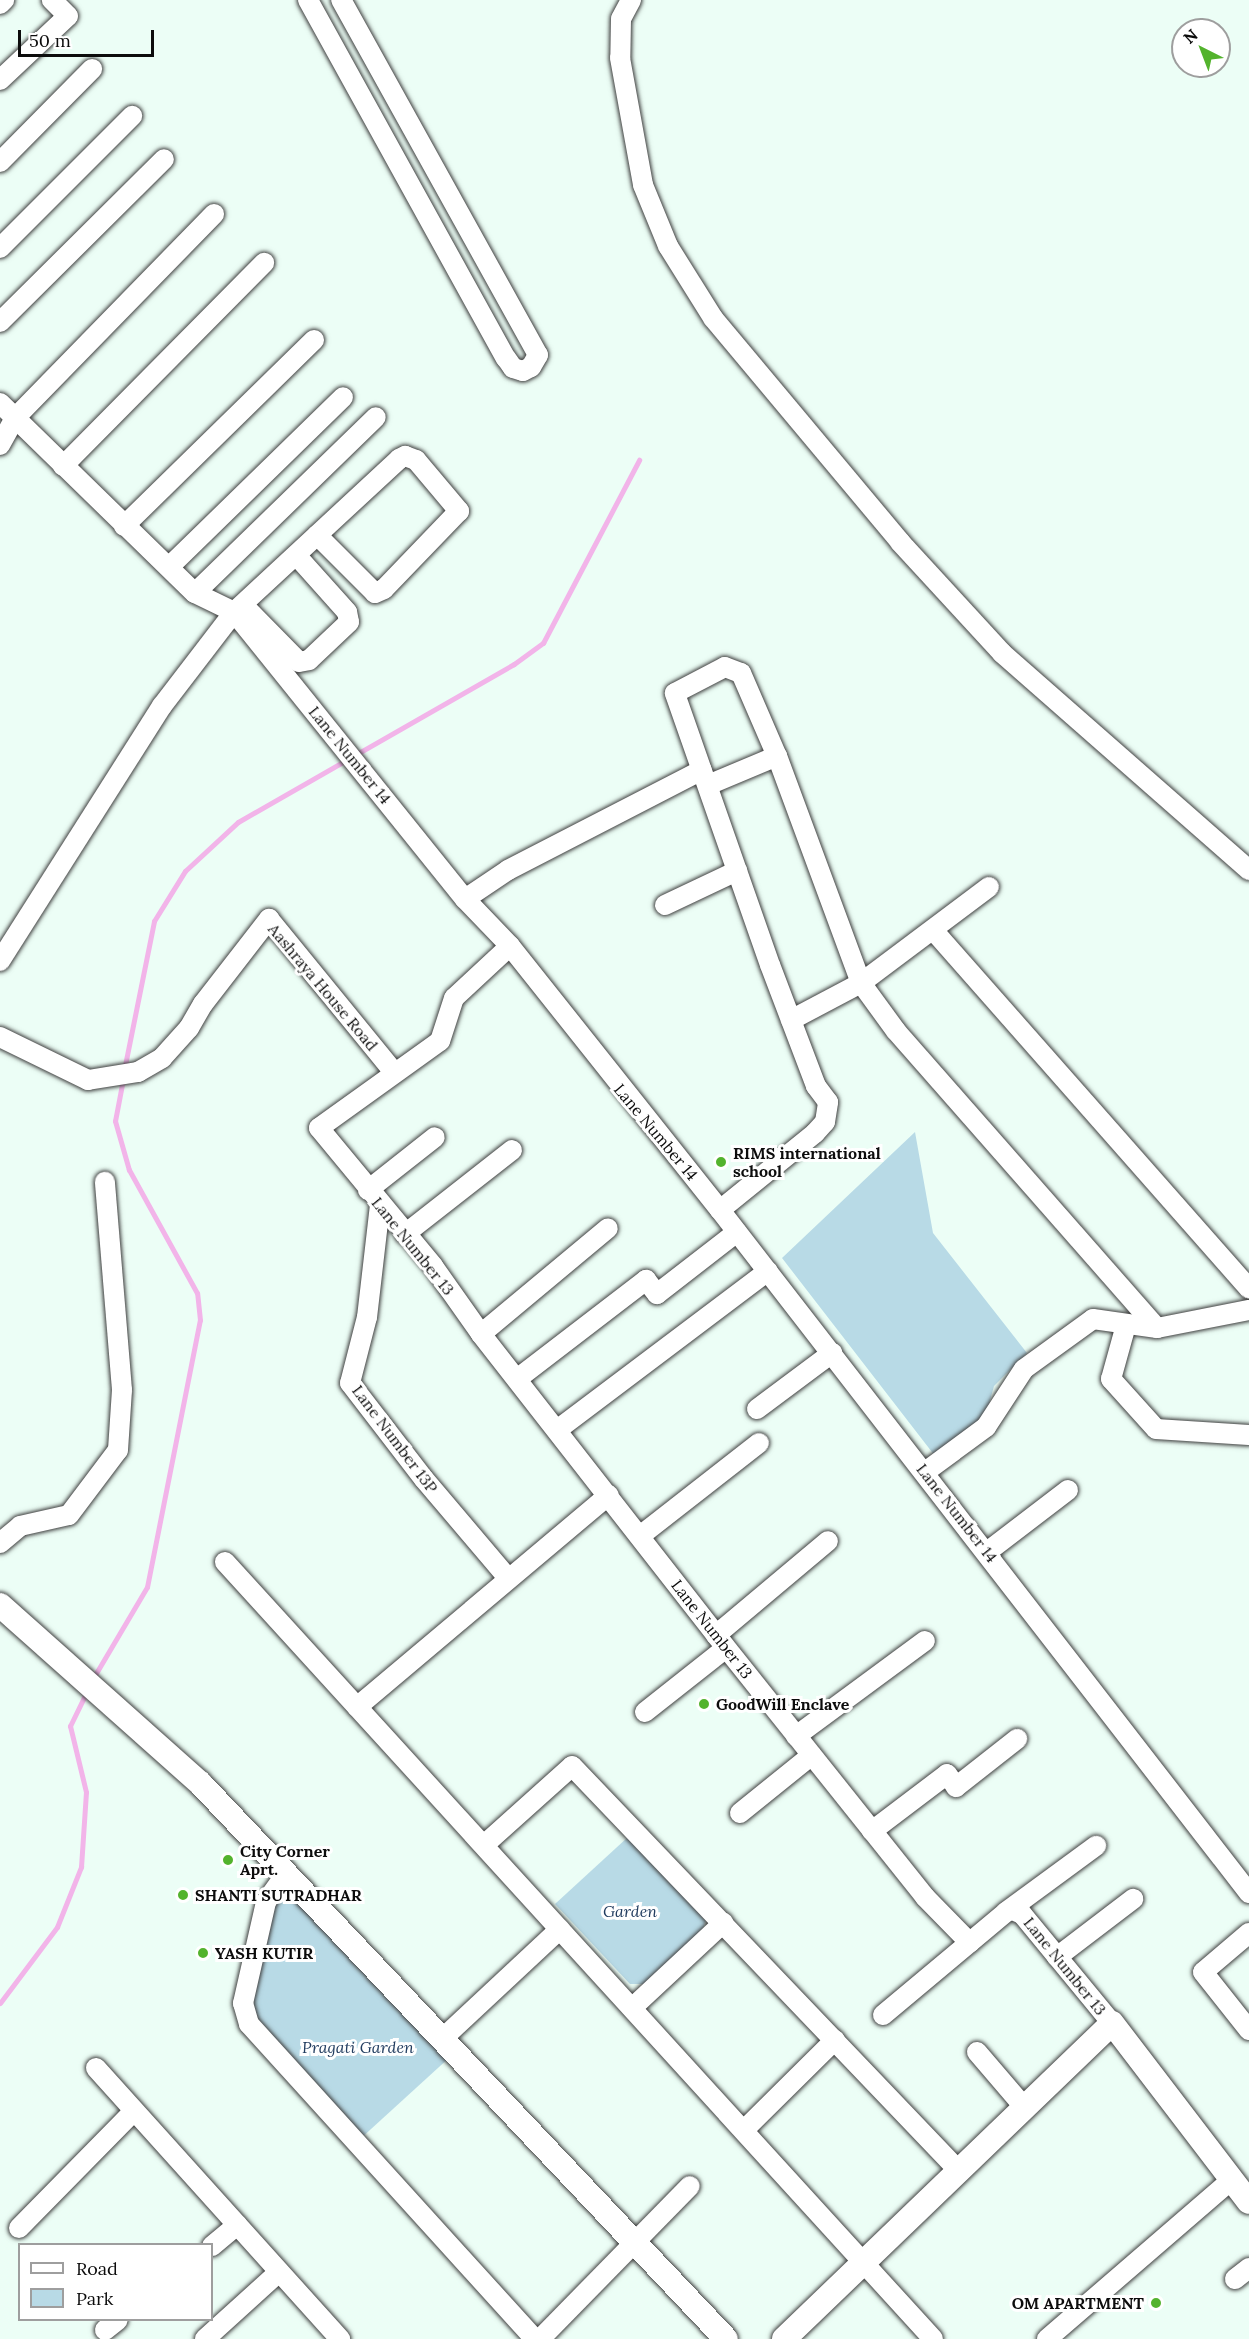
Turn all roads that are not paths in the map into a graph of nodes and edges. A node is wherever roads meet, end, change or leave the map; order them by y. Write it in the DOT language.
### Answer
graph roads {
  1 [pos="4,0"];
  2 [pos="52,0"];
  3 [pos="308,0"];
  4 [pos="341,0"];
  5 [pos="631,0"];
  6 [pos="0,4"];
  7 [pos="92,69"];
  8 [pos="0,80"];
  9 [pos="132,116"];
  10 [pos="164,159"];
  11 [pos="0,162"];
  12 [pos="214,214"];
  13 [pos="0,248"];
  14 [pos="264,263"];
  15 [pos="0,322"];
  16 [pos="314,340"];
  17 [pos="343,397"];
  18 [pos="0,403"];
  19 [pos="376,417"];
  20 [pos="15,418"];
  21 [pos="0,445"];
  22 [pos="63,466"];
  23 [pos="124,526"];
  24 [pos="317,535"];
  25 [pos="296,555"];
  26 [pos="169,567"];
  27 [pos="195,593"];
  28 [pos="238,608"];
  29 [pos="777,756"];
  30 [pos="705,778"];
  31 [pos="1249,870"];
  32 [pos="738,871"];
  33 [pos="989,887"];
  34 [pos="465,899"];
  35 [pos="665,905"];
  36 [pos="933,930"];
  37 [pos="510,946"];
  38 [pos="0,961"];
  39 [pos="861,983"];
  40 [pos="791,1020"];
  41 [pos="0,1037"];
  42 [pos="394,1072"];
  43 [pos="435,1137"];
  44 [pos="512,1150"];
  45 [pos="105,1182"];
  46 [pos="374,1198"];
  47 [pos="720,1210"];
  48 [pos="608,1228"];
  49 [pos="737,1232"];
  50 [pos="405,1234"];
  51 [pos="768,1271"];
  52 [pos="1249,1288"];
  53 [pos="1249,1310"];
  54 [pos="1126,1325"];
  55 [pos="1157,1328"];
  56 [pos="481,1334"];
  57 [pos="832,1353"];
  58 [pos="517,1379"];
  59 [pos="757,1409"];
  60 [pos="557,1430"];
  61 [pos="1249,1435"];
  62 [pos="759,1443"];
  63 [pos="925,1472"];
  64 [pos="1068,1490"];
  65 [pos="609,1495"];
  66 [pos="640,1536"];
  67 [pos="828,1541"];
  68 [pos="0,1543"];
  69 [pos="987,1552"];
  70 [pos="225,1562"];
  71 [pos="507,1577"];
  72 [pos="0,1605"];
  73 [pos="925,1641"];
  74 [pos="721,1642"];
  75 [pos="357,1707"];
  76 [pos="645,1712"];
  77 [pos="796,1736"];
  78 [pos="1017,1739"];
  79 [pos="812,1755"];
  80 [pos="740,1813"];
  81 [pos="872,1831"];
  82 [pos="483,1845"];
  83 [pos="1096,1845"];
  84 [pos="1242,1870"];
  85 [pos="286,1874"];
  86 [pos="1249,1893"];
  87 [pos="1133,1899"];
  88 [pos="1013,1910"];
  89 [pos="723,1923"];
  90 [pos="560,1929"];
  91 [pos="1249,1933"];
  92 [pos="970,1943"];
  93 [pos="1058,1957"];
  94 [pos="632,2008"];
  95 [pos="883,2015"];
  96 [pos="1112,2023"];
  97 [pos="1249,2030"];
  98 [pos="442,2039"];
  99 [pos="835,2040"];
  100 [pos="977,2052"];
  101 [pos="96,2068"];
  102 [pos="1025,2108"];
  103 [pos="134,2111"];
  104 [pos="744,2130"];
  105 [pos="959,2170"];
  106 [pos="1231,2180"];
  107 [pos="690,2186"];
  108 [pos="1249,2202"];
  109 [pos="237,2225"];
  110 [pos="18,2228"];
  111 [pos="635,2241"];
  112 [pos="213,2245"];
  113 [pos="864,2261"];
  114 [pos="279,2272"];
  115 [pos="206,2339"];
  116 [pos="340,2339"];
  117 [pos="537,2339"];
  118 [pos="726,2339"];
  119 [pos="784,2339"];
  120 [pos="933,2339"];
  121 [pos="1047,2339"];
  1 -- 6 [label="street"];
  2 -- 8 [label="street"];
  3 -- 4 [label="street"];
  5 -- 31 [label="street"];
  7 -- 11 [label="street"];
  9 -- 13 [label="street"];
  10 -- 15 [label="street"];
  12 -- 20 [label="street"];
  14 -- 22 [label="street"];
  16 -- 23 [label="street"];
  17 -- 26 [label="street"];
  18 -- 20 [label="street, Lane Number 14"];
  19 -- 27 [label="street"];
  20 -- 21 [label="street"];
  20 -- 22 [label="street, Lane Number 14"];
  22 -- 23 [label="street, Lane Number 14"];
  23 -- 26 [label="street, Lane Number 14"];
  24 -- 24 [label="street"];
  24 -- 25 [label="street"];
  25 -- 28 [label="street"];
  25 -- 28 [label="street"];
  26 -- 27 [label="street, Lane Number 14"];
  27 -- 28 [label="street, Lane Number 14"];
  28 -- 34 [label="street, Lane Number 14"];
  28 -- 38 [label="street"];
  29 -- 30 [label="street"];
  29 -- 30 [label="street"];
  29 -- 39 [label="street"];
  30 -- 32 [label="street"];
  30 -- 34 [label="street"];
  32 -- 35 [label="street"];
  32 -- 40 [label="street"];
  33 -- 36 [label="street"];
  34 -- 37 [label="street, Lane Number 14"];
  36 -- 39 [label="street"];
  36 -- 52 [label="street"];
  37 -- 42 [label="street"];
  37 -- 47 [label="street, Lane Number 14"];
  39 -- 40 [label="street"];
  39 -- 55 [label="street"];
  40 -- 47 [label="street"];
  41 -- 42 [label="street, Aashraya House Road"];
  42 -- 46 [label="street, Lane Number 13"];
  43 -- 46 [label="street"];
  44 -- 50 [label="street"];
  45 -- 68 [label="street"];
  46 -- 50 [label="street, Lane Number 13"];
  46 -- 71 [label="street, Lane Number 13P"];
  47 -- 49 [label="street, Lane Number 14"];
  48 -- 56 [label="street"];
  49 -- 51 [label="street, Lane Number 14"];
  49 -- 58 [label="street"];
  50 -- 56 [label="street, Lane Number 13"];
  51 -- 57 [label="street, Lane Number 14"];
  51 -- 60 [label="street"];
  53 -- 55 [label="street"];
  54 -- 55 [label="street"];
  54 -- 61 [label="street"];
  54 -- 63 [label="street"];
  56 -- 58 [label="street, Lane Number 13"];
  57 -- 59 [label="street"];
  57 -- 63 [label="street, Lane Number 14"];
  58 -- 60 [label="street, Lane Number 13"];
  60 -- 65 [label="street, Lane Number 13"];
  62 -- 66 [label="street"];
  63 -- 69 [label="street, Lane Number 14"];
  64 -- 69 [label="street"];
  65 -- 66 [label="street, Lane Number 13"];
  65 -- 71 [label="street"];
  66 -- 74 [label="street, Lane Number 13"];
  67 -- 74 [label="street"];
  69 -- 84 [label="street, Lane Number 14"];
  70 -- 75 [label="street"];
  71 -- 75 [label="street"];
  72 -- 85 [label="street"];
  73 -- 77 [label="street"];
  74 -- 76 [label="street"];
  74 -- 77 [label="street, Lane Number 13"];
  75 -- 82 [label="street"];
  77 -- 79 [label="street, Lane Number 13"];
  78 -- 81 [label="street"];
  79 -- 80 [label="street"];
  79 -- 81 [label="street, Lane Number 13"];
  81 -- 92 [label="street, Lane Number 13"];
  82 -- 89 [label="street"];
  82 -- 90 [label="street"];
  83 -- 88 [label="street"];
  84 -- 86 [label="street, Lane Number 14"];
  85 -- 98 [label="street"];
  85 -- 117 [label="street"];
  87 -- 93 [label="street"];
  88 -- 92 [label="street, Lane Number 13"];
  88 -- 93 [label="street, Lane Number 13"];
  89 -- 94 [label="street"];
  89 -- 99 [label="street"];
  90 -- 94 [label="street"];
  90 -- 98 [label="street"];
  91 -- 97 [label="street"];
  92 -- 95 [label="street"];
  93 -- 96 [label="street, Lane Number 13"];
  94 -- 104 [label="street"];
  96 -- 102 [label="street"];
  96 -- 106 [label="street, Lane Number 13"];
  98 -- 111 [label="street"];
  99 -- 104 [label="street"];
  99 -- 105 [label="street"];
  100 -- 102 [label="street"];
  101 -- 103 [label="street"];
  102 -- 105 [label="street"];
  103 -- 109 [label="street"];
  103 -- 110 [label="street"];
  104 -- 113 [label="street"];
  105 -- 113 [label="street"];
  106 -- 108 [label="street, Lane Number 13"];
  106 -- 121 [label="street"];
  107 -- 111 [label="street"];
  109 -- 112 [label="street"];
  109 -- 114 [label="street"];
  111 -- 117 [label="street"];
  111 -- 118 [label="street"];
  113 -- 119 [label="street"];
  113 -- 120 [label="street"];
  114 -- 115 [label="street"];
  114 -- 116 [label="street"];
}
